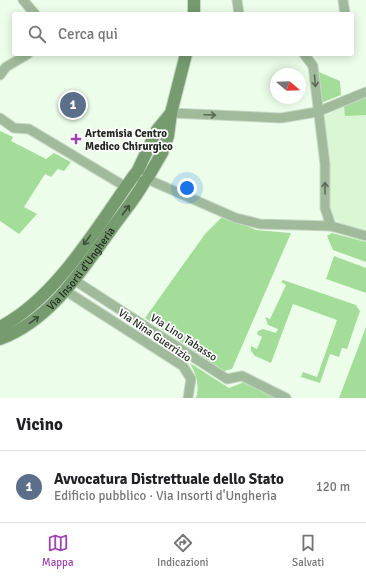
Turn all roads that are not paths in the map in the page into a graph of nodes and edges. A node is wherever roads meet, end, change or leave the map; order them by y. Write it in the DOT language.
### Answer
graph roads {
  1 [pos="23,0"];
  2 [pos="194,0"];
  3 [pos="237,0"];
  4 [pos="343,0"];
  5 [pos="33,12"];
  6 [pos="194,12"];
  7 [pos="240,12"];
  8 [pos="345,12"];
  9 [pos="25,56"];
  10 [pos="185,56"];
  11 [pos="306,56"];
  12 [pos="0,75"];
  13 [pos="366,92"];
  14 [pos="317,112"];
  15 [pos="171,113"];
  16 [pos="0,118"];
  17 [pos="136,172"];
  18 [pos="147,179"];
  19 [pos="126,187"];
  20 [pos="331,226"];
  21 [pos="366,236"];
  22 [pos="74,280"];
  23 [pos="66,291"];
  24 [pos="0,326"];
  25 [pos="0,339"];
  26 [pos="188,398"];
  27 [pos="286,398"];
  1 -- 5 [label="street"];
  2 -- 6 [label="main road"];
  3 -- 7 [label="street"];
  4 -- 8 [label="street"];
  9 -- 12 [label="street"];
  10 -- 15 [label="main road, Via Insorti d'Ungheria"];
  11 -- 14 [label="street, one-way"];
  13 -- 14 [label="street"];
  15 -- 14 [label="street, one-way"];
  20 -- 14 [label="street, one-way"];
  15 -- 17 [label="main road, Via Insorti d'Ungheria"];
  15 -- 18 [label="main road, Via Insorti d'Ungheria"];
  16 -- 19 [label="street"];
  17 -- 18 [label="main road"];
  17 -- 19 [label="main road, Via Insorti d'Ungheria"];
  18 -- 20 [label="street"];
  22 -- 18 [label="main road, Via Insorti d'Ungheria, one-way"];
  19 -- 24 [label="main road, Via Insorti d'Ungheria, one-way"];
  20 -- 21 [label="street"];
  22 -- 23 [label="main road, Via Insorti d'Ungheria"];
  22 -- 27 [label="street, Via Lino Tabasso"];
  25 -- 23 [label="main road, Via Insorti d'Ungheria, one-way"];
  23 -- 26 [label="street, Via Nina Guerrizio"];
}
